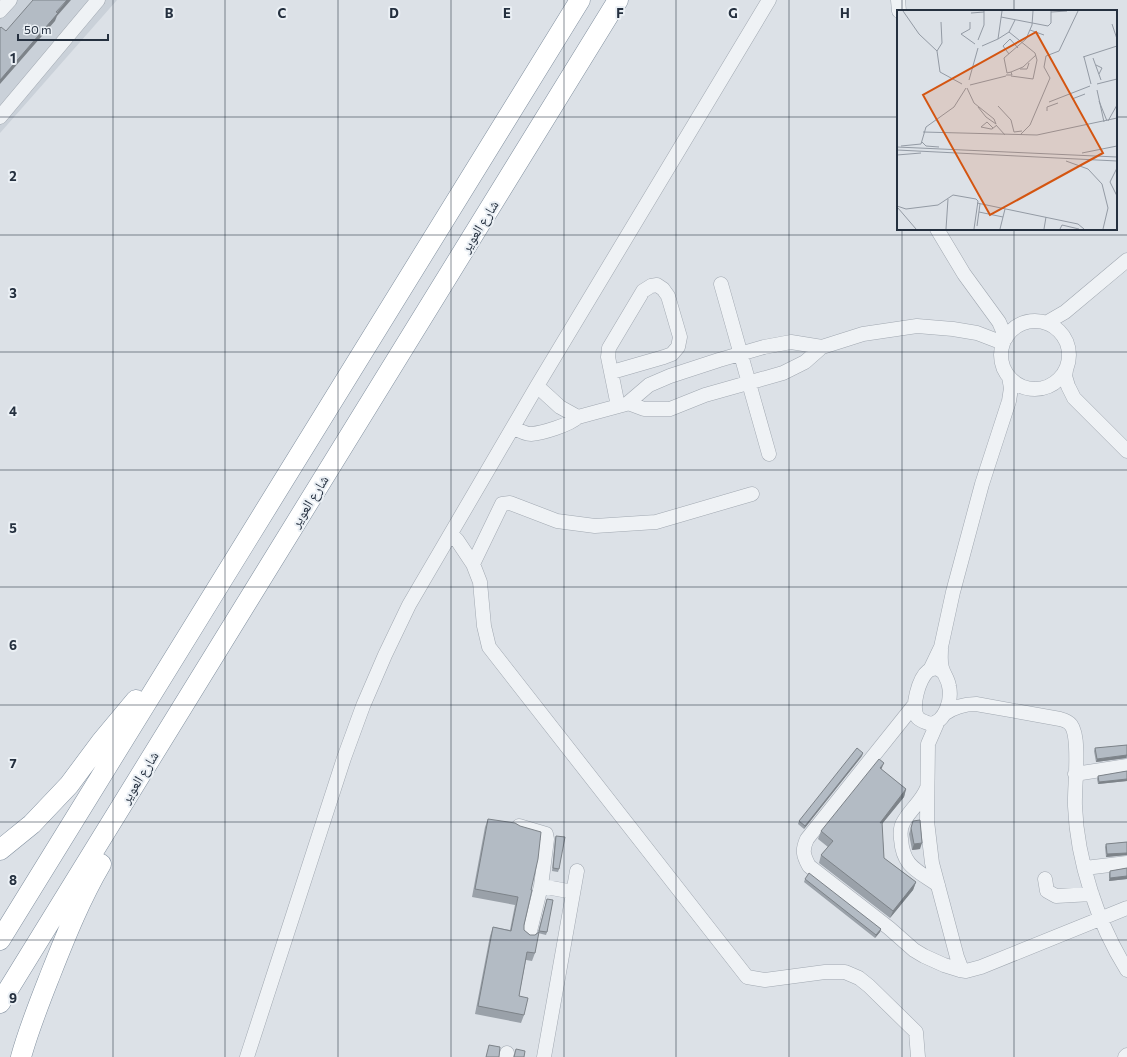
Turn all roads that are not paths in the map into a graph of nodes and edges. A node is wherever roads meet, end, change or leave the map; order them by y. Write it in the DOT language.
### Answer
graph roads {
  1 [pos="10,0"];
  2 [pos="98,0"];
  3 [pos="580,0"];
  4 [pos="618,0"];
  5 [pos="769,0"];
  6 [pos="898,0"];
  7 [pos="899,10"];
  8 [pos="0,11"];
  9 [pos="0,117"];
  10 [pos="938,230"];
  11 [pos="1127,260"];
  12 [pos="721,284"];
  13 [pos="1091,292"];
  14 [pos="984,302"];
  15 [pos="1046,323"];
  16 [pos="1022,324"];
  17 [pos="1065,338"];
  18 [pos="1005,340"];
  19 [pos="822,347"];
  20 [pos="741,354"];
  21 [pos="1066,370"];
  22 [pos="612,372"];
  23 [pos="1009,377"];
  24 [pos="750,382"];
  25 [pos="537,386"];
  26 [pos="1050,386"];
  27 [pos="1028,388"];
  28 [pos="1074,398"];
  29 [pos="623,405"];
  30 [pos="578,418"];
  31 [pos="513,427"];
  32 [pos="997,437"];
  33 [pos="1127,451"];
  34 [pos="769,454"];
  35 [pos="752,494"];
  36 [pos="451,534"];
  37 [pos="473,564"];
  38 [pos="175,657"];
  39 [pos="937,671"];
  40 [pos="196,683"];
  41 [pos="949,686"];
  42 [pos="976,704"];
  43 [pos="916,711"];
  44 [pos="941,718"];
  45 [pos="928,744"];
  46 [pos="1127,766"];
  47 [pos="1075,774"];
  48 [pos="927,788"];
  49 [pos="519,826"];
  50 [pos="0,850"];
  51 [pos="1127,863"];
  52 [pos="1085,868"];
  53 [pos="577,871"];
  54 [pos="1045,879"];
  55 [pos="938,885"];
  56 [pos="540,886"];
  57 [pos="573,892"];
  58 [pos="1092,894"];
  59 [pos="1127,908"];
  60 [pos="1101,918"];
  61 [pos="529,935"];
  62 [pos="0,940"];
  63 [pos="962,970"];
  64 [pos="1127,970"];
  65 [pos="0,1003"];
  66 [pos="21,1057"];
  67 [pos="247,1057"];
  68 [pos="544,1057"];
  69 [pos="918,1057"];
  1 -- 8 [label="lane"];
  2 -- 9 [label="lane"];
  3 -- 38 [label="highway"];
  4 -- 40 [label="highway, شارع العوير"];
  5 -- 25 [label="lane"];
  6 -- 7 [label="lane"];
  10 -- 14 [label="lane"];
  11 -- 13 [label="lane"];
  12 -- 20 [label="lane"];
  13 -- 15 [label="lane"];
  13 -- 17 [label="lane"];
  14 -- 16 [label="lane"];
  14 -- 18 [label="lane"];
  15 -- 16 [label="lane"];
  15 -- 17 [label="lane"];
  16 -- 18 [label="lane"];
  17 -- 21 [label="lane"];
  18 -- 19 [label="lane"];
  18 -- 23 [label="lane"];
  19 -- 20 [label="lane"];
  19 -- 24 [label="lane"];
  20 -- 24 [label="lane"];
  20 -- 29 [label="lane"];
  21 -- 26 [label="lane"];
  21 -- 28 [label="lane"];
  22 -- 22 [label="lane"];
  22 -- 29 [label="lane"];
  23 -- 27 [label="lane"];
  23 -- 32 [label="lane"];
  24 -- 29 [label="lane"];
  24 -- 34 [label="lane"];
  25 -- 30 [label="lane"];
  25 -- 31 [label="lane"];
  26 -- 27 [label="lane"];
  26 -- 28 [label="lane"];
  27 -- 32 [label="lane"];
  28 -- 33 [label="lane"];
  29 -- 30 [label="lane"];
  30 -- 31 [label="lane"];
  31 -- 36 [label="lane"];
  32 -- 39 [label="lane"];
  35 -- 37 [label="lane"];
  36 -- 37 [label="lane"];
  36 -- 67 [label="lane"];
  37 -- 69 [label="lane"];
  38 -- 50 [label="highway"];
  38 -- 62 [label="highway"];
  39 -- 41 [label="lane"];
  39 -- 43 [label="lane"];
  40 -- 65 [label="highway, شارع العوير"];
  40 -- 66 [label="highway"];
  41 -- 42 [label="lane"];
  41 -- 44 [label="lane"];
  42 -- 44 [label="lane"];
  42 -- 47 [label="lane"];
  43 -- 44 [label="lane"];
  43 -- 45 [label="lane"];
  43 -- 63 [label="lane"];
  44 -- 45 [label="lane"];
  45 -- 48 [label="lane"];
  46 -- 47 [label="lane"];
  47 -- 52 [label="lane"];
  48 -- 55 [label="lane"];
  48 -- 55 [label="lane"];
  49 -- 56 [label="lane"];
  51 -- 52 [label="lane"];
  52 -- 58 [label="lane"];
  53 -- 57 [label="lane"];
  54 -- 58 [label="lane"];
  55 -- 63 [label="lane"];
  56 -- 57 [label="lane"];
  56 -- 61 [label="lane"];
  57 -- 68 [label="lane"];
  58 -- 60 [label="lane"];
  59 -- 60 [label="lane"];
  60 -- 63 [label="lane"];
  60 -- 64 [label="lane"];
}
